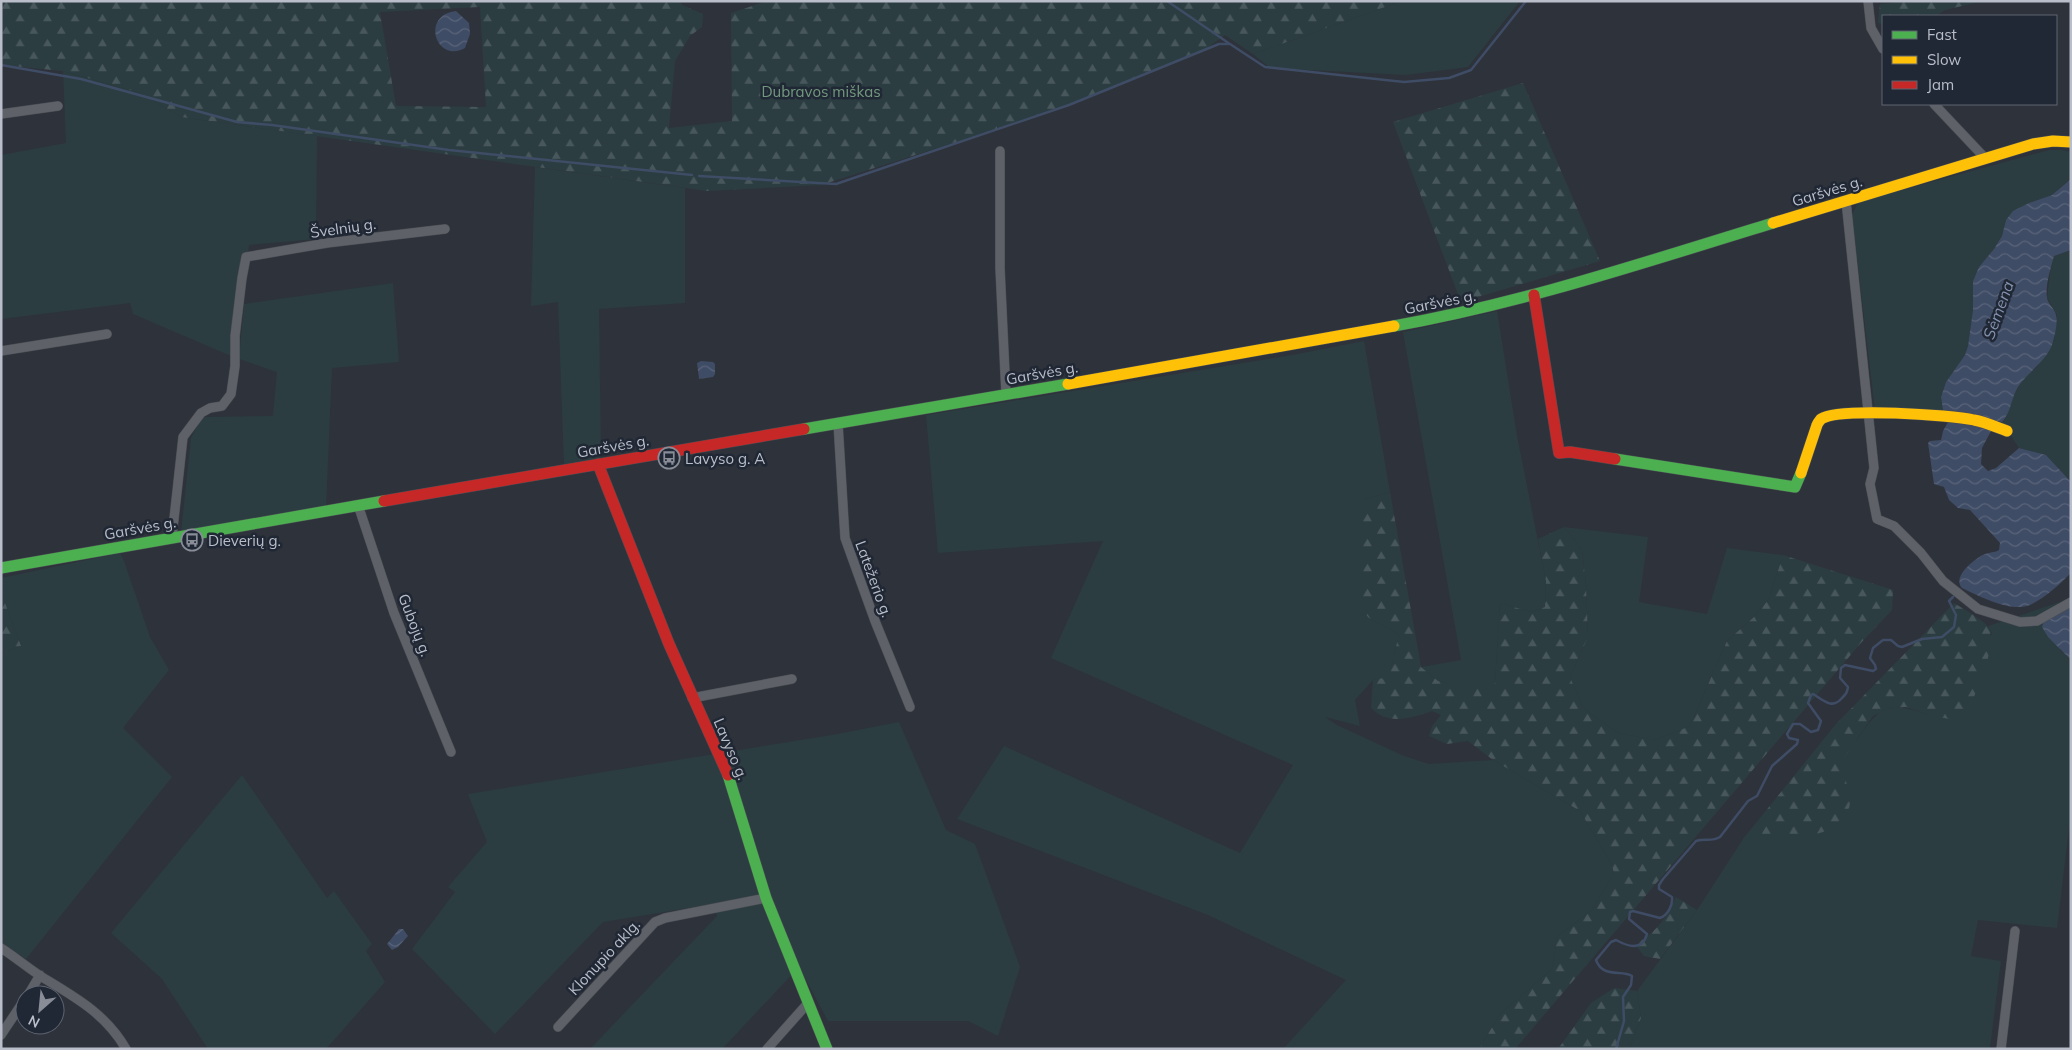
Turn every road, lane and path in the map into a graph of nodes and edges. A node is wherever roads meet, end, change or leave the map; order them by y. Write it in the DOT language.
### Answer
graph roads {
  1 [pos="1868,1"];
  2 [pos="1882,47"];
  3 [pos="1935,105"];
  4 [pos="58,106"];
  5 [pos="1,114"];
  6 [pos="2071,142"];
  7 [pos="1000,151"];
  8 [pos="1985,158"];
  9 [pos="1846,201"];
  10 [pos="445,229"];
  11 [pos="1534,295"];
  12 [pos="107,334"];
  13 [pos="1,351"];
  14 [pos="1006,395"];
  15 [pos="1869,413"];
  16 [pos="838,424"];
  17 [pos="2007,431"];
  18 [pos="598,464"];
  19 [pos="358,505"];
  20 [pos="172,537"];
  21 [pos="1,568"];
  22 [pos="2071,602"];
  23 [pos="792,679"];
  24 [pos="692,698"];
  25 [pos="910,707"];
  26 [pos="451,752"];
  27 [pos="766,898"];
  28 [pos="2015,931"];
  29 [pos="1,948"];
  30 [pos="40,976"];
  31 [pos="34,985"];
  32 [pos="808,1003"];
  33 [pos="15,1014"];
  34 [pos="558,1027"];
  35 [pos="1,1035"];
  36 [pos="126,1049"];
  37 [pos="767,1049"];
  38 [pos="827,1049"];
  39 [pos="2001,1049"];
  1 -- 2 [label="street"];
  3 -- 8 [label="street"];
  4 -- 5 [label="street"];
  6 -- 8 [label="main road, Garšvės g."];
  7 -- 14 [label="street"];
  8 -- 9 [label="main road, Garšvės g."];
  9 -- 11 [label="main road, Garšvės g."];
  9 -- 15 [label="street"];
  10 -- 20 [label="street, Švelnių g."];
  11 -- 14 [label="main road, Garšvės g."];
  11 -- 15 [label="main road"];
  12 -- 13 [label="street"];
  14 -- 16 [label="main road, Garšvės g."];
  15 -- 17 [label="main road"];
  15 -- 22 [label="street"];
  16 -- 18 [label="main road, Garšvės g."];
  16 -- 25 [label="street, Latežerio g."];
  18 -- 19 [label="main road, Garšvės g."];
  18 -- 24 [label="main road, Lavyso g."];
  19 -- 20 [label="main road, Garšvės g."];
  19 -- 26 [label="street, Gubojų g."];
  20 -- 21 [label="main road, Garšvės g."];
  23 -- 24 [label="street"];
  24 -- 27 [label="main road, Lavyso g."];
  27 -- 32 [label="main road, Lavyso g."];
  27 -- 34 [label="street, Klonupio aklg."];
  28 -- 39 [label="street"];
  29 -- 30 [label="street"];
  30 -- 31 [label="street"];
  30 -- 36 [label="street"];
  32 -- 37 [label="street"];
  32 -- 38 [label="main road, Lavyso g."];
  33 -- 35 [label="street"];
}
